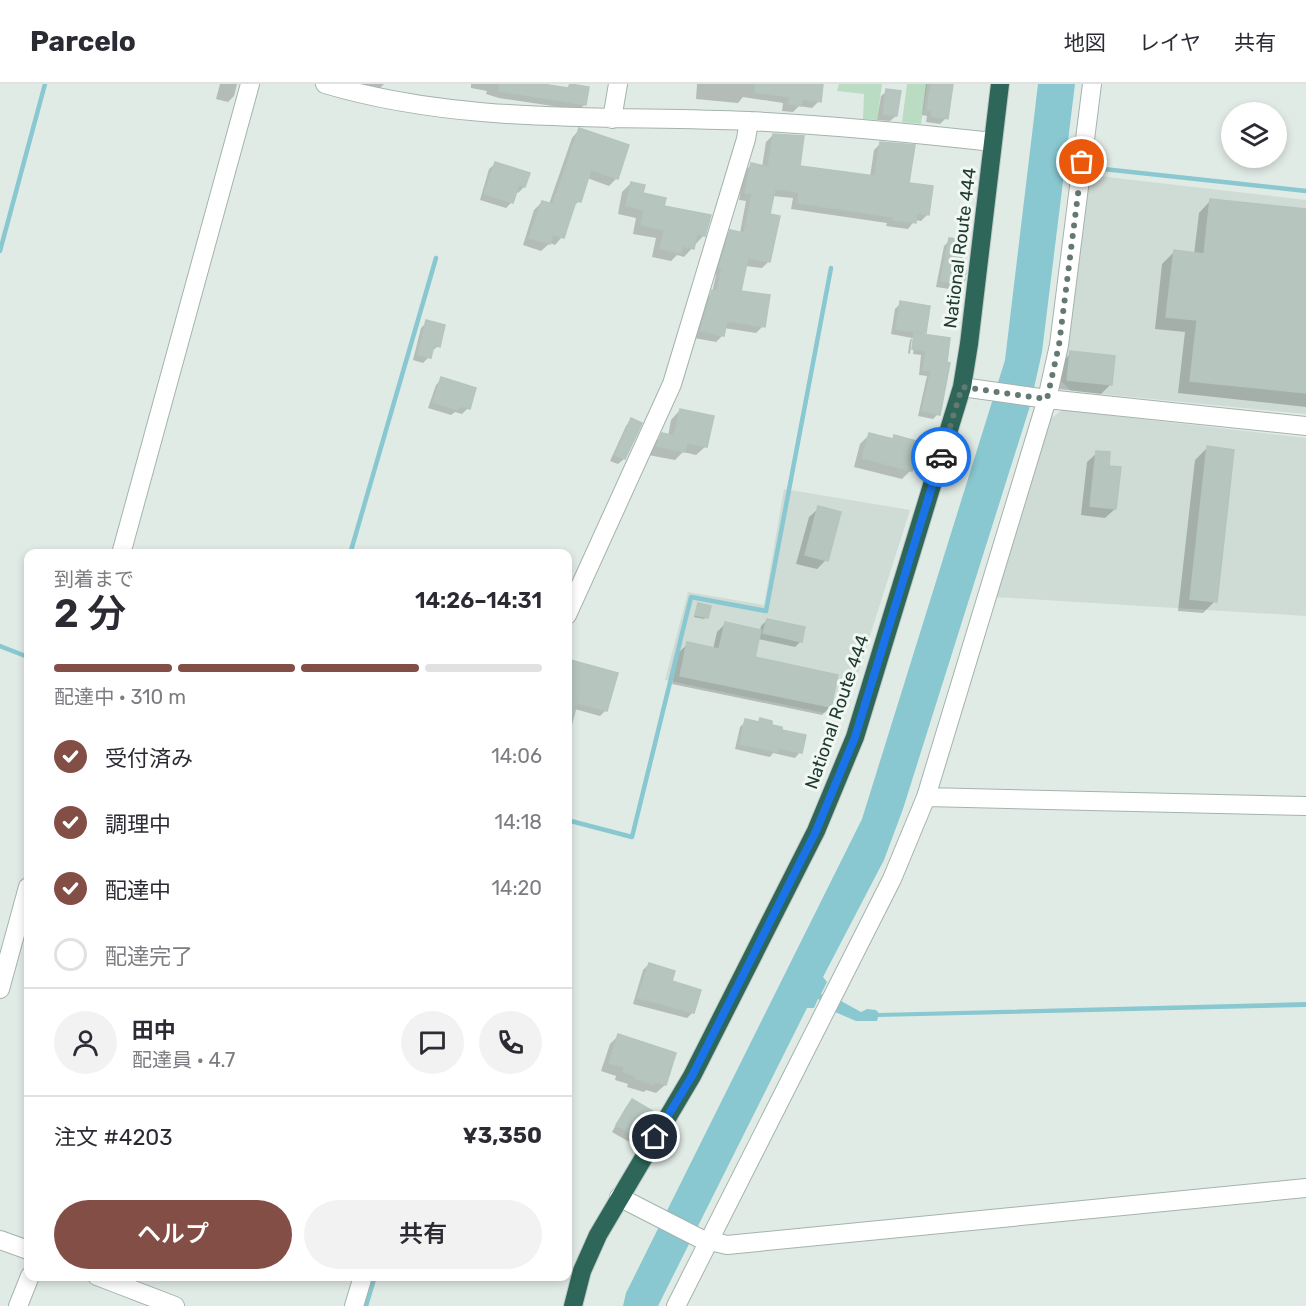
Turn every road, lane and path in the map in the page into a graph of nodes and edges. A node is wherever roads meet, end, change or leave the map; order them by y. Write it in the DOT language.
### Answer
graph roads {
  1 [pos="250,84"];
  2 [pos="325,84"];
  3 [pos="618,84"];
  4 [pos="1000,84"];
  5 [pos="1092,84"];
  6 [pos="612,119"];
  7 [pos="748,121"];
  8 [pos="993,142"];
  9 [pos="962,387"];
  10 [pos="1043,399"];
  11 [pos="1306,426"];
  12 [pos="123,549"];
  13 [pos="572,604"];
  14 [pos="926,797"];
  15 [pos="1306,806"];
  16 [pos="24,902"];
  17 [pos="0,989"];
  18 [pos="1306,1188"];
  19 [pos="619,1197"];
  20 [pos="0,1240"];
  21 [pos="704,1240"];
  22 [pos="24,1249"];
  23 [pos="28,1281"];
  24 [pos="111,1281"];
  25 [pos="362,1281"];
  26 [pos="18,1306"];
  27 [pos="175,1306"];
  28 [pos="354,1306"];
  29 [pos="573,1306"];
  30 [pos="676,1306"];
  1 -- 12 [label="street"];
  2 -- 6 [label="street"];
  3 -- 6 [label="street"];
  4 -- 8 [label="highway, National Route 444"];
  5 -- 10 [label="street"];
  6 -- 7 [label="street"];
  7 -- 8 [label="street"];
  7 -- 13 [label="street"];
  8 -- 9 [label="highway, National Route 444"];
  9 -- 10 [label="street"];
  9 -- 19 [label="highway, National Route 444"];
  10 -- 11 [label="street"];
  10 -- 14 [label="street"];
  14 -- 15 [label="street"];
  14 -- 21 [label="street"];
  16 -- 17 [label="street"];
  18 -- 21 [label="street"];
  19 -- 21 [label="street"];
  19 -- 29 [label="highway, National Route 444"];
  20 -- 22 [label="street"];
  21 -- 30 [label="street"];
  23 -- 26 [label="street"];
  24 -- 27 [label="street"];
  25 -- 28 [label="street"];
}
